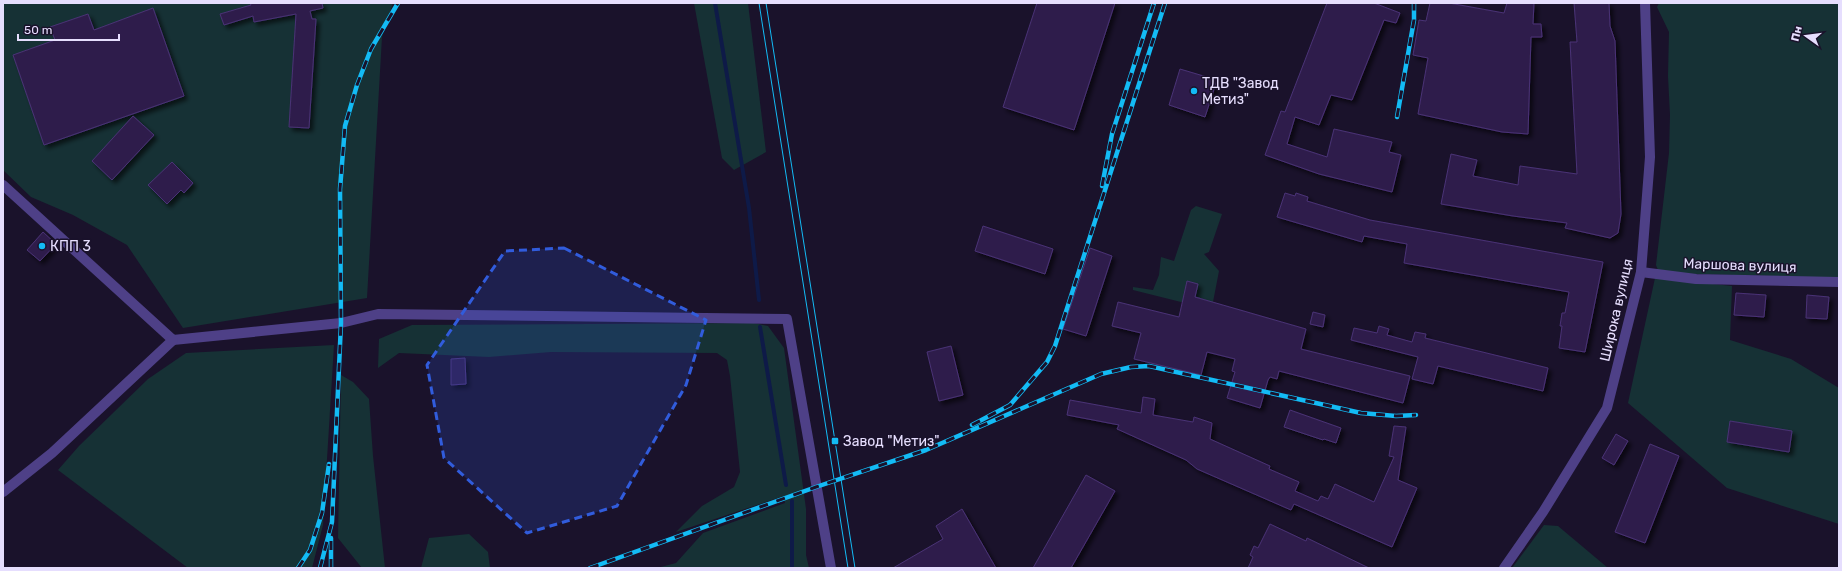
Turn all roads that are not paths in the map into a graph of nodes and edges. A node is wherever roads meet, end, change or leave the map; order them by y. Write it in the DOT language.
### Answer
graph roads {
  1 [pos="1645,3"];
  2 [pos="3,185"];
  3 [pos="1641,272"];
  4 [pos="1839,282"];
  5 [pos="173,340"];
  6 [pos="3,492"];
  7 [pos="831,568"];
  8 [pos="1504,568"];
  1 -- 3 [label="street, Широка вулиця"];
  2 -- 5 [label="street"];
  3 -- 4 [label="street, Маршова вулиця"];
  3 -- 8 [label="street, Широка вулиця"];
  5 -- 6 [label="street"];
  5 -- 7 [label="street"];
}
